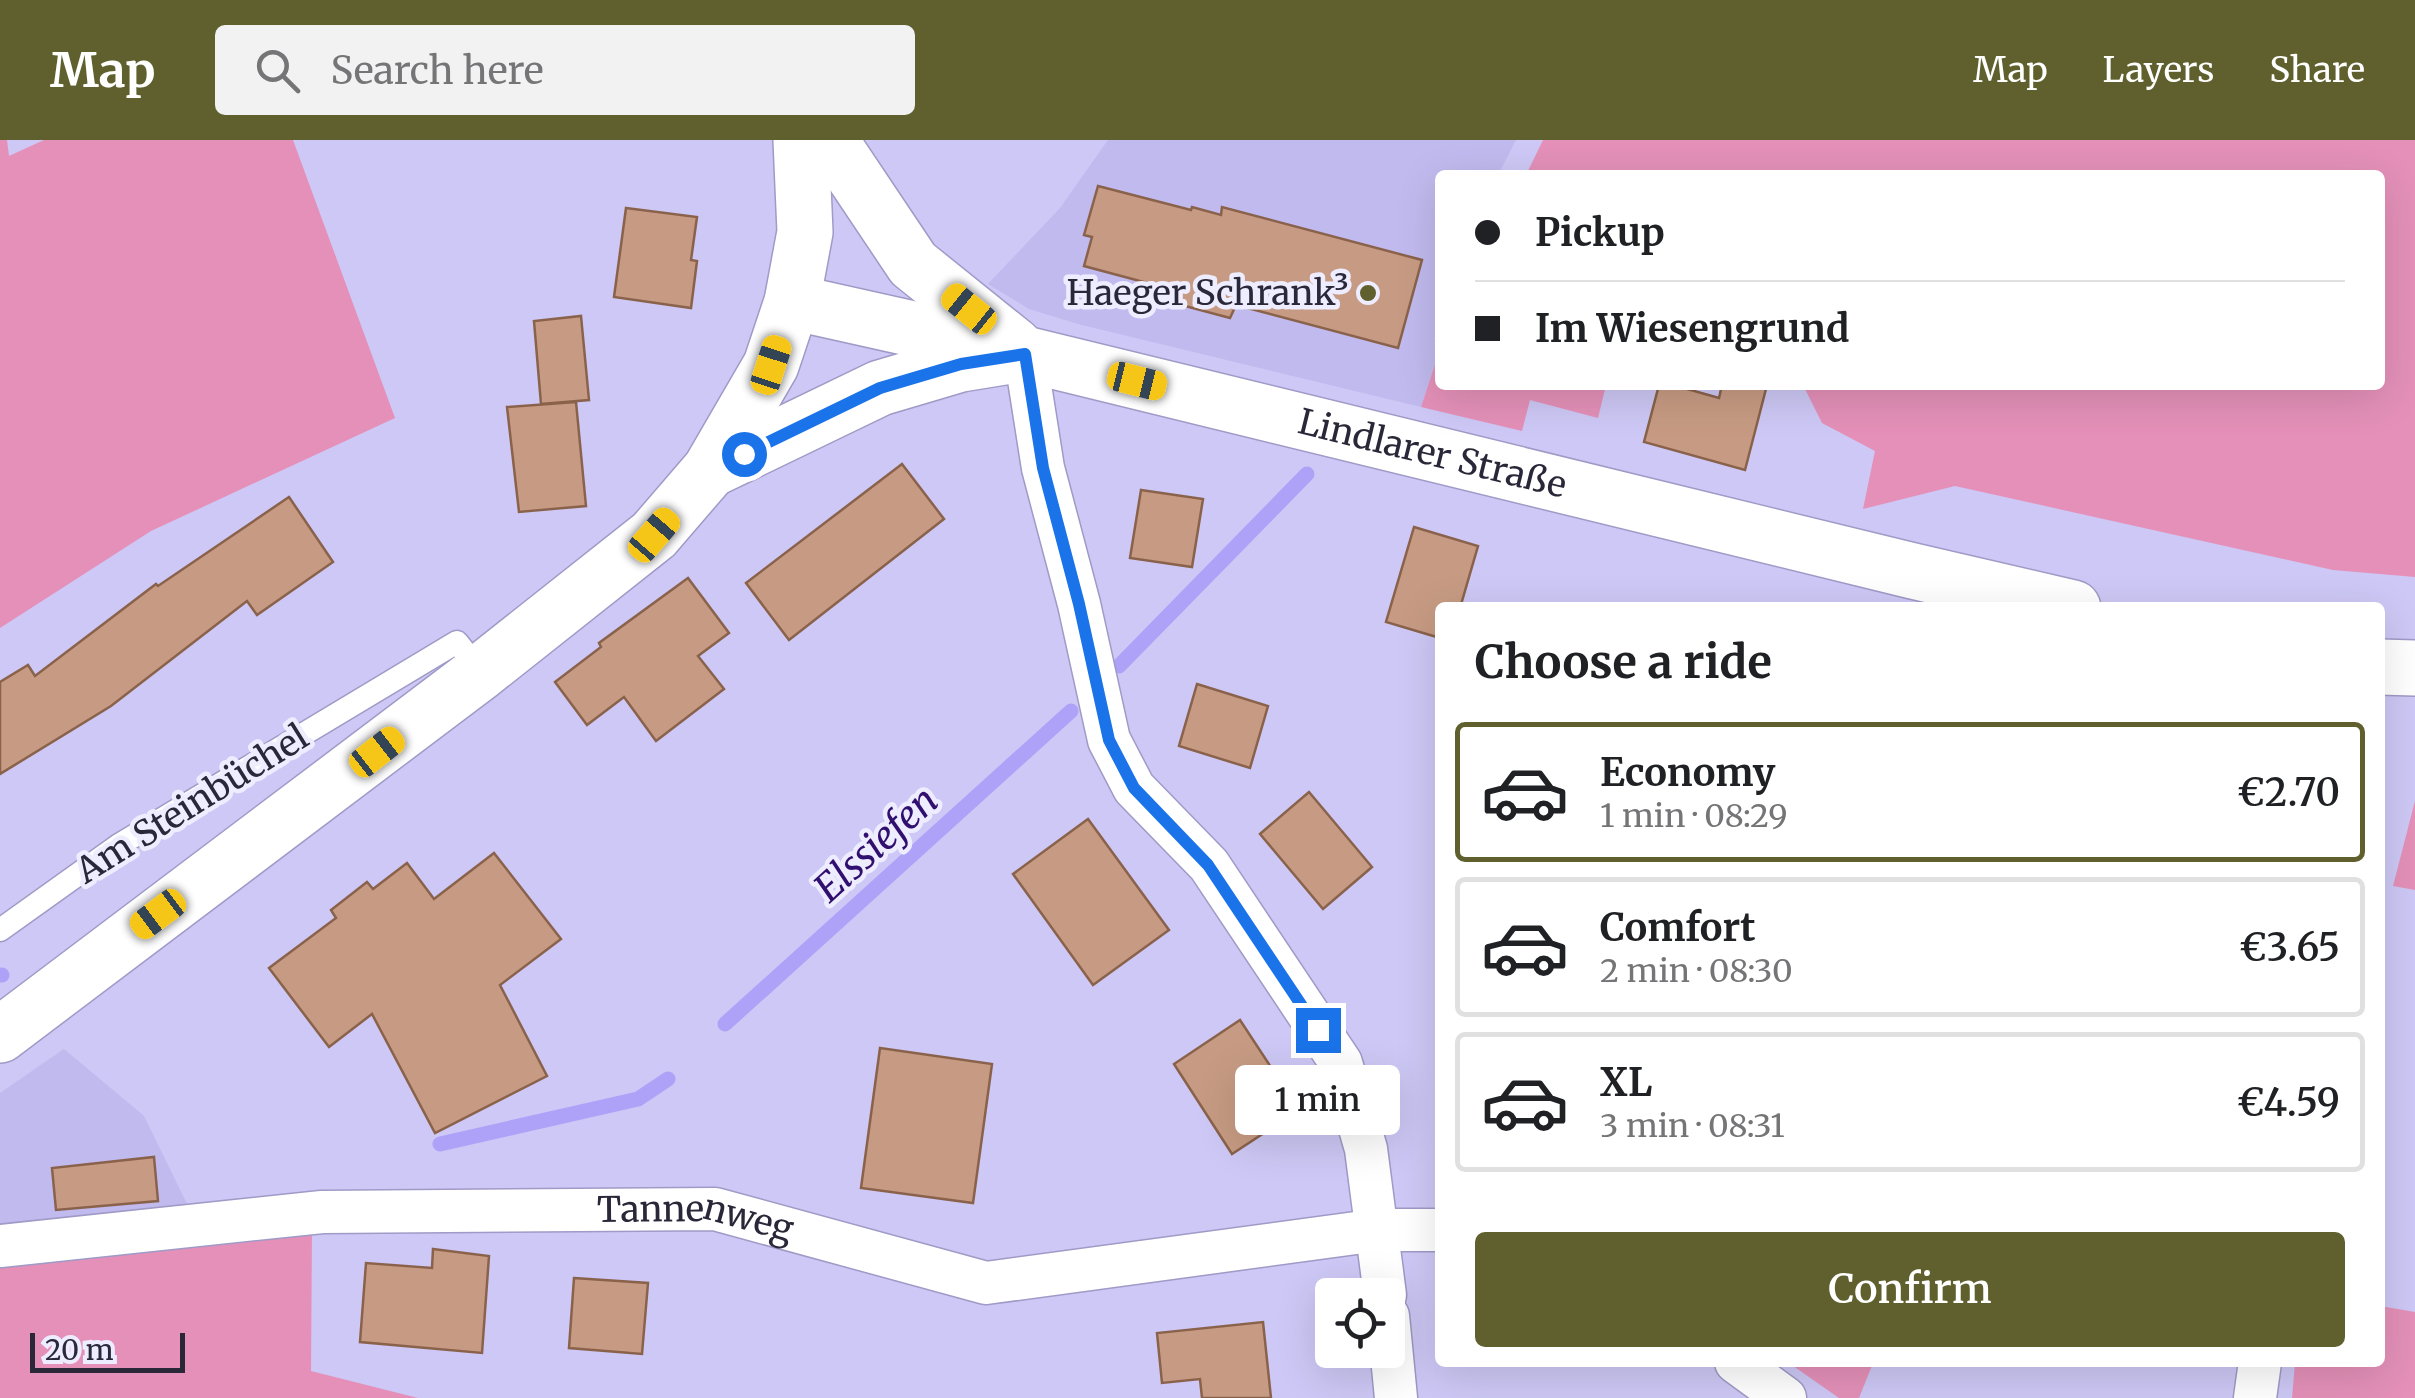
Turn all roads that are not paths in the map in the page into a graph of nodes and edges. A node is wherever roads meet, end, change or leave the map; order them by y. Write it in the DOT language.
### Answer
graph roads {
  1 [pos="801,140"];
  2 [pos="830,140"];
  3 [pos="792,302"];
  4 [pos="1025,354"];
  5 [pos="710,470"];
  6 [pos="2046,602"];
  7 [pos="2385,667"];
  8 [pos="2415,668"];
  9 [pos="481,672"];
  10 [pos="0,930"];
  11 [pos="0,1034"];
  12 [pos="1378,1230"];
  13 [pos="1435,1230"];
  14 [pos="0,1246"];
  15 [pos="1383,1278"];
  16 [pos="1743,1367"];
  17 [pos="2259,1367"];
  18 [pos="1393,1368"];
  19 [pos="1396,1398"];
  20 [pos="1785,1398"];
  21 [pos="2255,1398"];
  1 -- 3 [label="main road"];
  2 -- 4 [label="main road"];
  3 -- 4 [label="main road, Lindlarer Straße"];
  3 -- 5 [label="main road"];
  4 -- 5 [label="main road"];
  4 -- 6 [label="main road, Lindlarer Straße"];
  4 -- 12 [label="street"];
  5 -- 9 [label="main road"];
  7 -- 8 [label="main road"];
  9 -- 10 [label="lane, Am Steinbüchel"];
  9 -- 11 [label="main road"];
  12 -- 13 [label="street, Tannenweg"];
  12 -- 14 [label="street, Tannenweg"];
  12 -- 15 [label="street"];
  16 -- 20 [label="street"];
  17 -- 21 [label="street"];
  18 -- 19 [label="street"];
}
